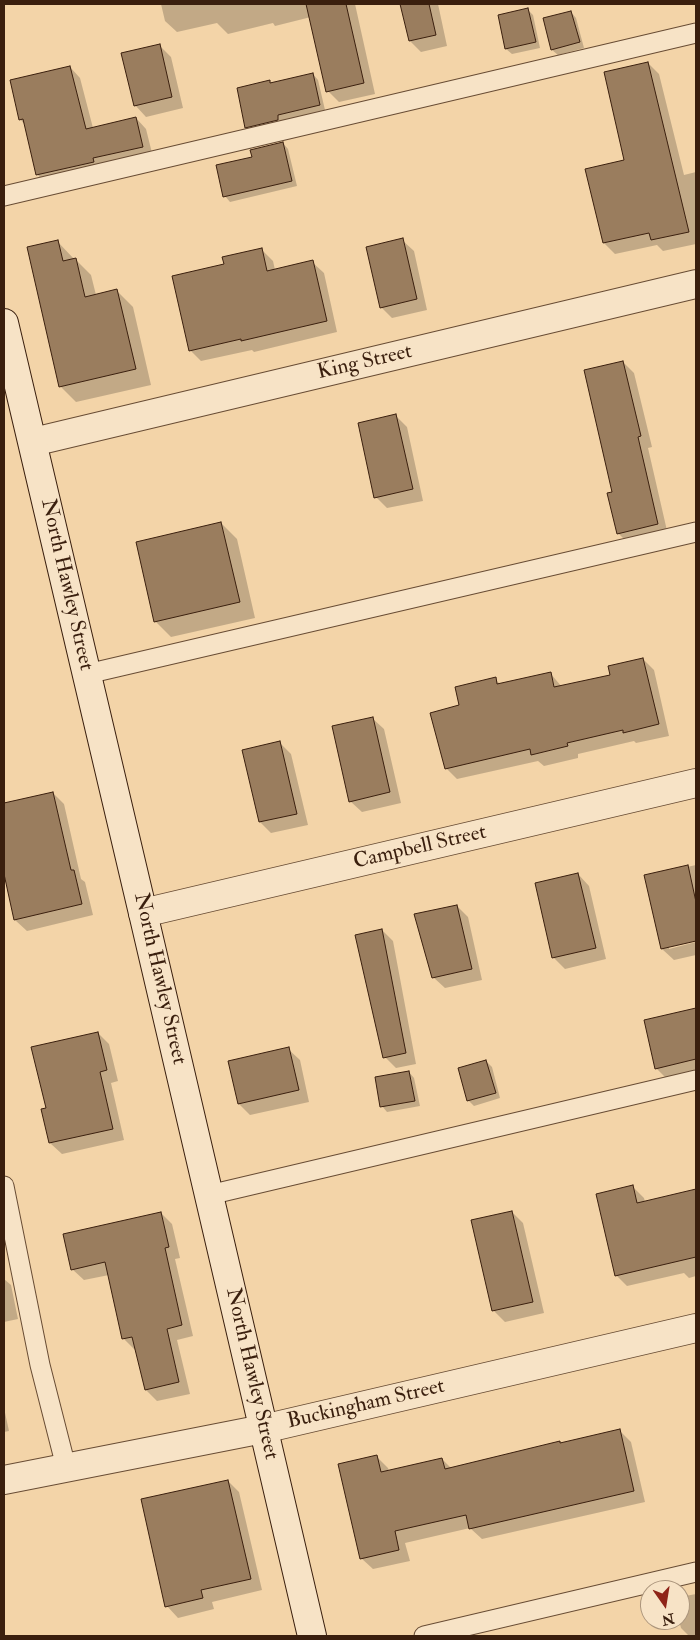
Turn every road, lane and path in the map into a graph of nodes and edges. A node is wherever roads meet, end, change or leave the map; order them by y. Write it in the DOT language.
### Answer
graph roads {
  1 [pos="696,33"];
  2 [pos="4,196"];
  3 [pos="696,284"];
  4 [pos="4,323"];
  5 [pos="10,371"];
  6 [pos="33,442"];
  7 [pos="696,532"];
  8 [pos="87,674"];
  9 [pos="696,783"];
  10 [pos="143,913"];
  11 [pos="696,1080"];
  12 [pos="4,1186"];
  13 [pos="209,1195"];
  14 [pos="696,1328"];
  15 [pos="263,1429"];
  16 [pos="66,1467"];
  17 [pos="4,1480"];
  18 [pos="696,1572"];
  19 [pos="312,1636"];
  20 [pos="424,1636"];
  1 -- 2 [label="lane"];
  3 -- 6 [label="street, King Street"];
  4 -- 5 [label="street, North Hawley Street"];
  5 -- 6 [label="street, North Hawley Street"];
  6 -- 8 [label="street, North Hawley Street"];
  7 -- 8 [label="lane"];
  8 -- 10 [label="street, North Hawley Street"];
  9 -- 10 [label="street, Campbell Street"];
  10 -- 13 [label="street, North Hawley Street"];
  11 -- 13 [label="lane"];
  12 -- 16 [label="lane"];
  13 -- 15 [label="street, North Hawley Street"];
  14 -- 15 [label="street, Buckingham Street"];
  15 -- 16 [label="street, Buckingham Street"];
  15 -- 19 [label="street, North Hawley Street"];
  16 -- 17 [label="street, Buckingham Street"];
  18 -- 20 [label="lane"];
}
